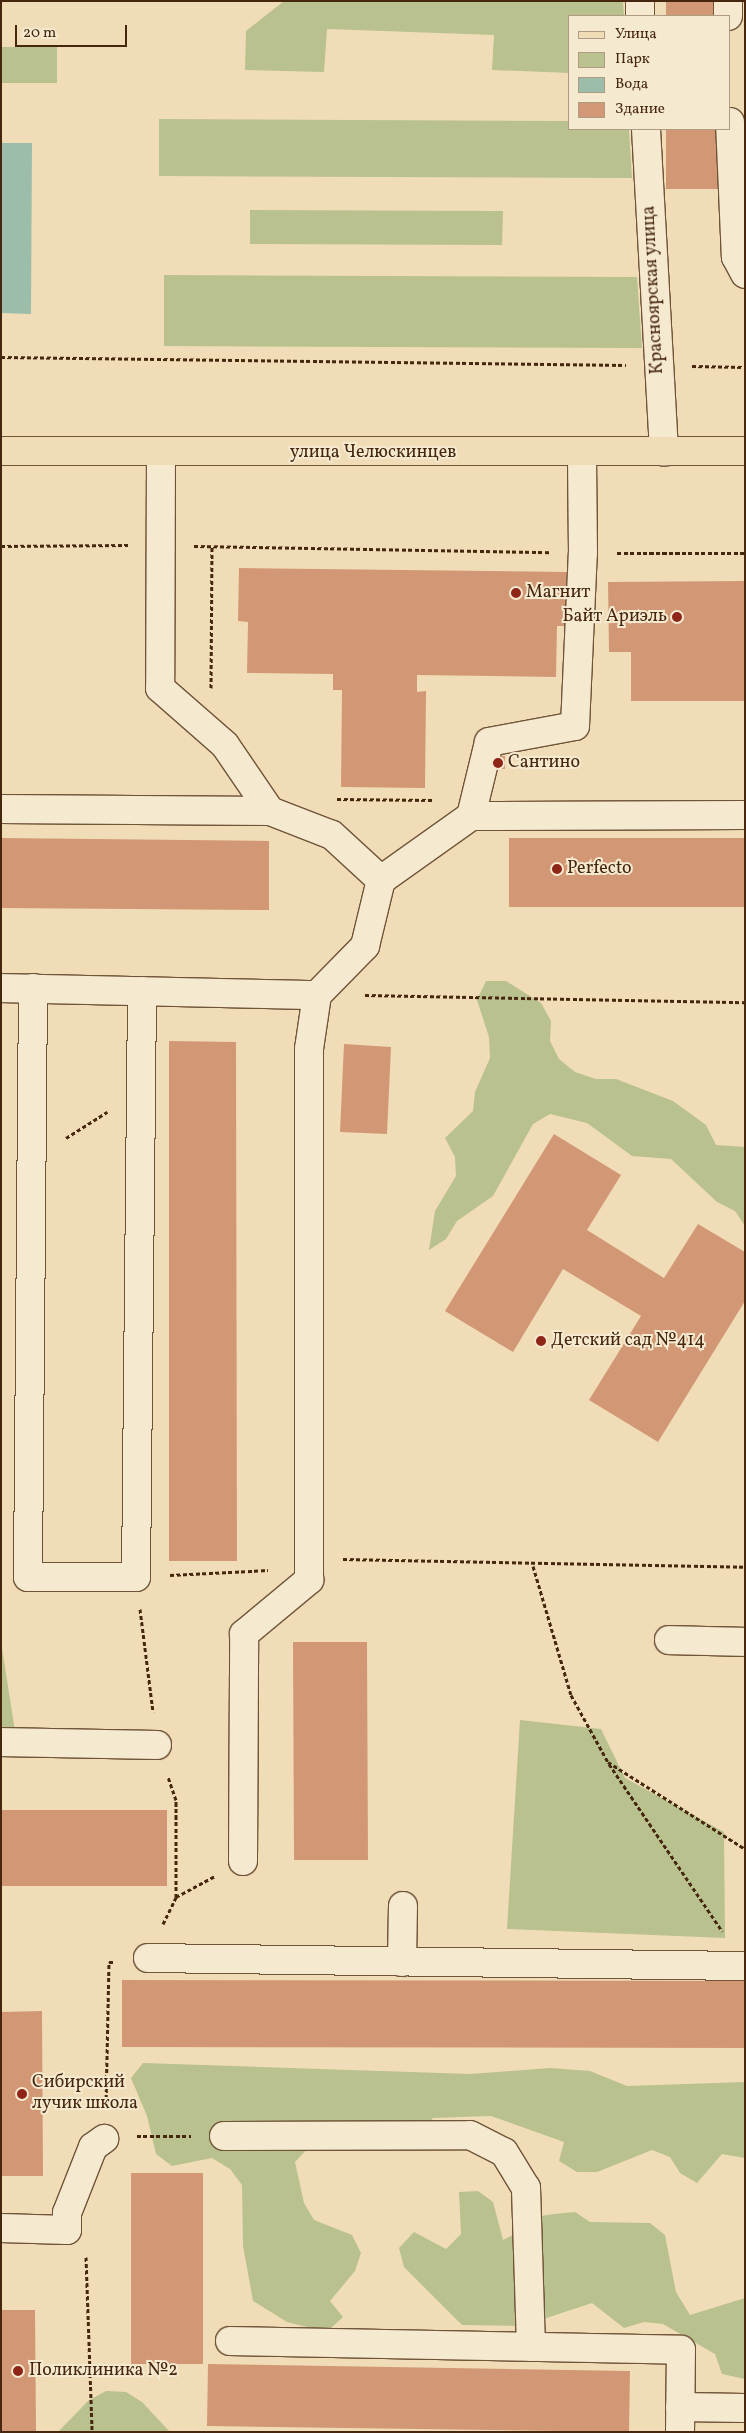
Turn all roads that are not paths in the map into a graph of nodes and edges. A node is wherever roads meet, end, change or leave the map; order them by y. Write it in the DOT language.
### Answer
graph roads {
  1 [pos="640,1"];
  2 [pos="728,1"];
  3 [pos="640,15"];
  4 [pos="728,15"];
  5 [pos="646,130"];
  6 [pos="730,130"];
  7 [pos="745,274"];
  8 [pos="1,451"];
  9 [pos="664,451"];
  10 [pos="745,451"];
  11 [pos="582,452"];
  12 [pos="161,454"];
  13 [pos="472,808"];
  14 [pos="1,809"];
  15 [pos="270,811"];
  16 [pos="745,815"];
  17 [pos="381,880"];
  18 [pos="1,988"];
  19 [pos="33,988"];
  20 [pos="142,991"];
  21 [pos="316,995"];
  22 [pos="669,1640"];
  23 [pos="745,1642"];
  24 [pos="1,1742"];
  25 [pos="157,1745"];
  26 [pos="243,1860"];
  27 [pos="403,1906"];
  28 [pos="148,1958"];
  29 [pos="402,1962"];
  30 [pos="745,1966"];
  31 [pos="224,2136"];
  32 [pos="114,2138"];
  33 [pos="1,2228"];
  34 [pos="230,2341"];
  35 [pos="531,2347"];
  36 [pos="745,2408"];
  37 [pos="680,2419"];
  1 -- 3 [label="street"];
  2 -- 4 [label="street"];
  5 -- 9 [label="street, Красноярская улица"];
  6 -- 7 [label="street"];
  8 -- 12 [label="main road, улица Челюскинцев"];
  9 -- 10 [label="main road, улица Челюскинцев"];
  9 -- 11 [label="main road, улица Челюскинцев"];
  11 -- 12 [label="main road, улица Челюскинцев"];
  11 -- 13 [label="street"];
  12 -- 15 [label="street"];
  13 -- 16 [label="street"];
  13 -- 17 [label="street"];
  14 -- 15 [label="street"];
  15 -- 17 [label="street"];
  17 -- 21 [label="street"];
  18 -- 19 [label="street"];
  19 -- 20 [label="street"];
  19 -- 20 [label="street"];
  20 -- 21 [label="street"];
  21 -- 26 [label="street"];
  22 -- 23 [label="street"];
  24 -- 25 [label="street"];
  27 -- 29 [label="street"];
  28 -- 29 [label="street"];
  29 -- 30 [label="street"];
  31 -- 35 [label="street"];
  32 -- 33 [label="street"];
  34 -- 35 [label="street"];
  35 -- 37 [label="street"];
  36 -- 37 [label="street"];
}
